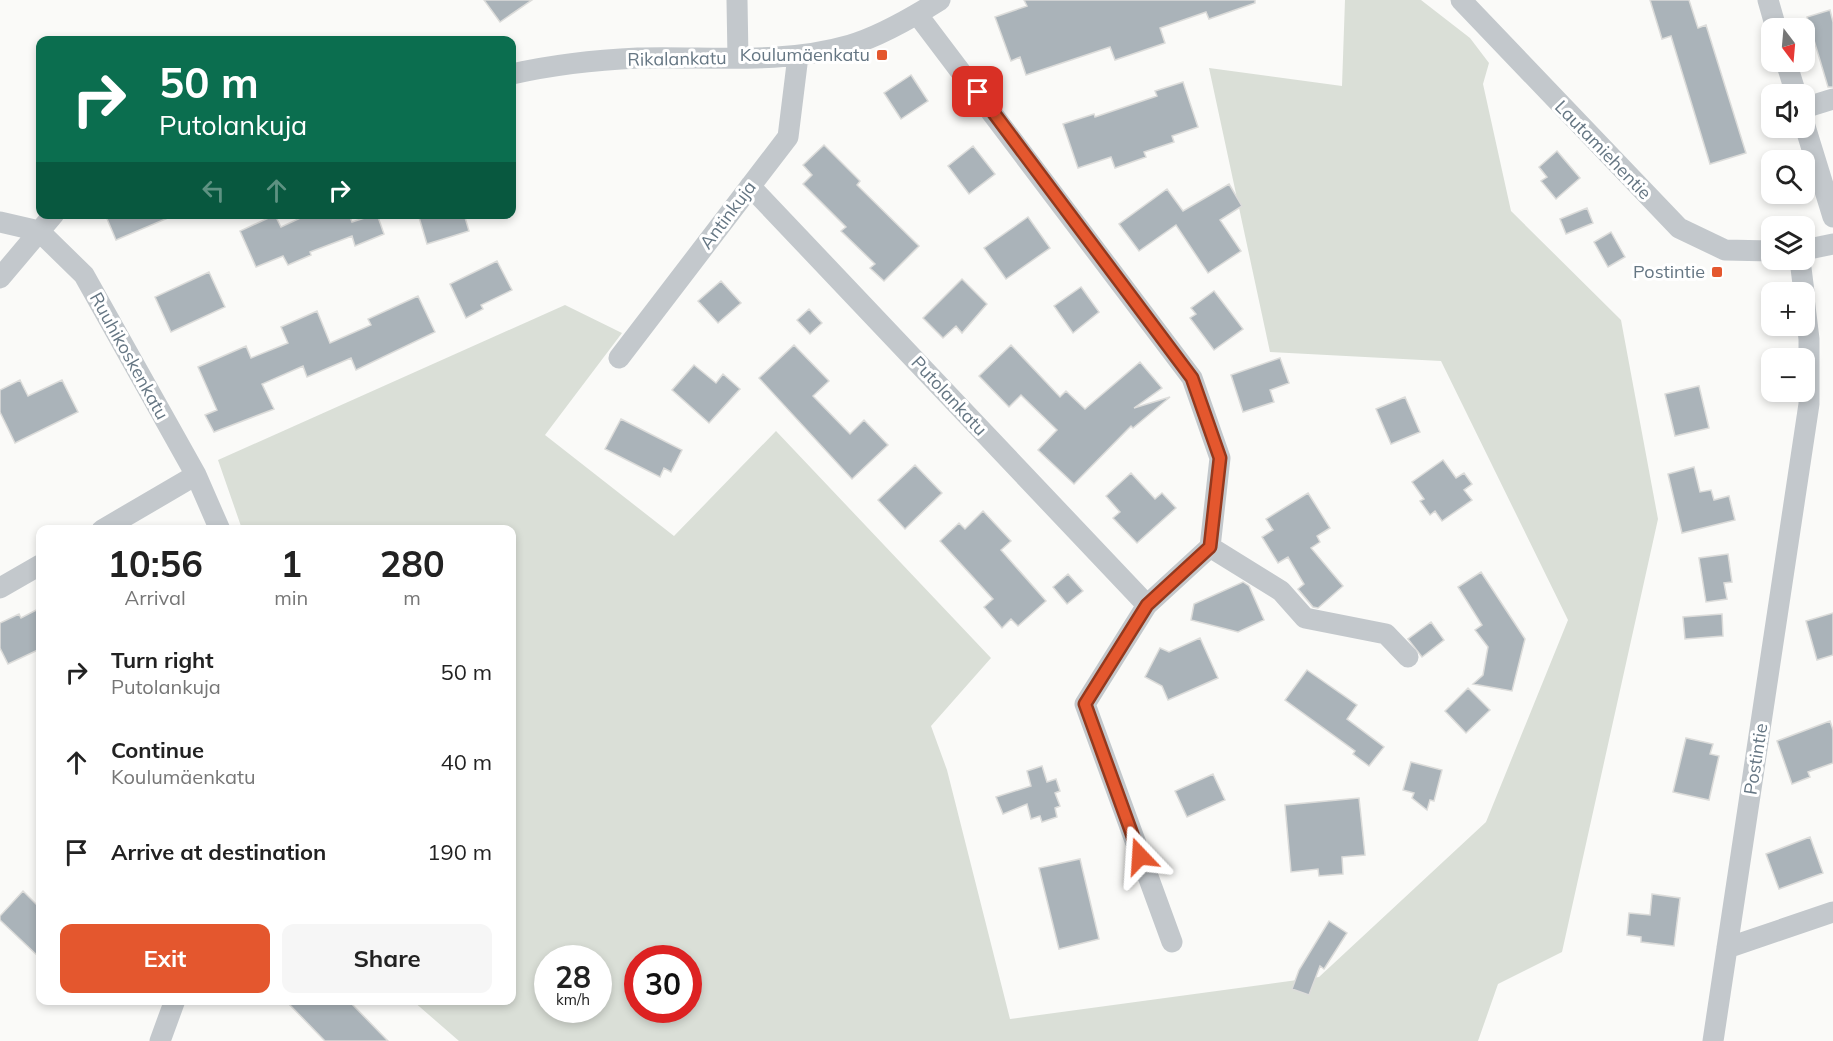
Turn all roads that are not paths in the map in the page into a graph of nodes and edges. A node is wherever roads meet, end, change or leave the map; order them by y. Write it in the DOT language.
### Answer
graph roads {
  1 [pos="737,0"];
  2 [pos="940,0"];
  3 [pos="1461,0"];
  4 [pos="1768,0"];
  5 [pos="917,14"];
  6 [pos="1773,18"];
  7 [pos="798,56"];
  8 [pos="738,58"];
  9 [pos="516,73"];
  10 [pos="1833,99"];
  11 [pos="1815,105"];
  12 [pos="1809,138"];
  13 [pos="750,186"];
  14 [pos="1833,217"];
  15 [pos="50,219"];
  16 [pos="0,222"];
  17 [pos="39,231"];
  18 [pos="1833,244"];
  19 [pos="1815,248"];
  20 [pos="1761,250"];
  21 [pos="0,278"];
  22 [pos="1809,336"];
  23 [pos="620,358"];
  24 [pos="196,475"];
  25 [pos="111,525"];
  26 [pos="218,525"];
  27 [pos="1210,547"];
  28 [pos="36,567"];
  29 [pos="0,588"];
  30 [pos="1147,605"];
  31 [pos="1408,657"];
  32 [pos="1833,912"];
  33 [pos="1172,942"];
  34 [pos="1727,948"];
  35 [pos="173,1005"];
  36 [pos="159,1041"];
  37 [pos="1713,1041"];
  1 -- 8 [label="street"];
  2 -- 5 [label="street, Rikalankatu"];
  3 -- 20 [label="street, Lautamiehentie"];
  4 -- 6 [label="street"];
  5 -- 7 [label="street, Rikalankatu"];
  5 -- 27 [label="street"];
  7 -- 8 [label="street, Rikalankatu"];
  7 -- 13 [label="street, Antinkuja"];
  8 -- 9 [label="street, Rikalankatu"];
  10 -- 11 [label="street"];
  12 -- 14 [label="street"];
  13 -- 23 [label="street, Antinkuja"];
  13 -- 30 [label="street, Putolankatu"];
  15 -- 17 [label="street"];
  16 -- 17 [label="street"];
  17 -- 21 [label="street"];
  17 -- 24 [label="street, Ruuhikoskenkatu"];
  18 -- 19 [label="street"];
  22 -- 34 [label="street, Postintie"];
  24 -- 25 [label="street"];
  24 -- 26 [label="street, Ruuhikoskenkatu"];
  27 -- 30 [label="street"];
  27 -- 31 [label="street"];
  28 -- 29 [label="street"];
  30 -- 33 [label="street"];
  32 -- 34 [label="street"];
  34 -- 37 [label="street, Postintie"];
  35 -- 36 [label="street"];
}
